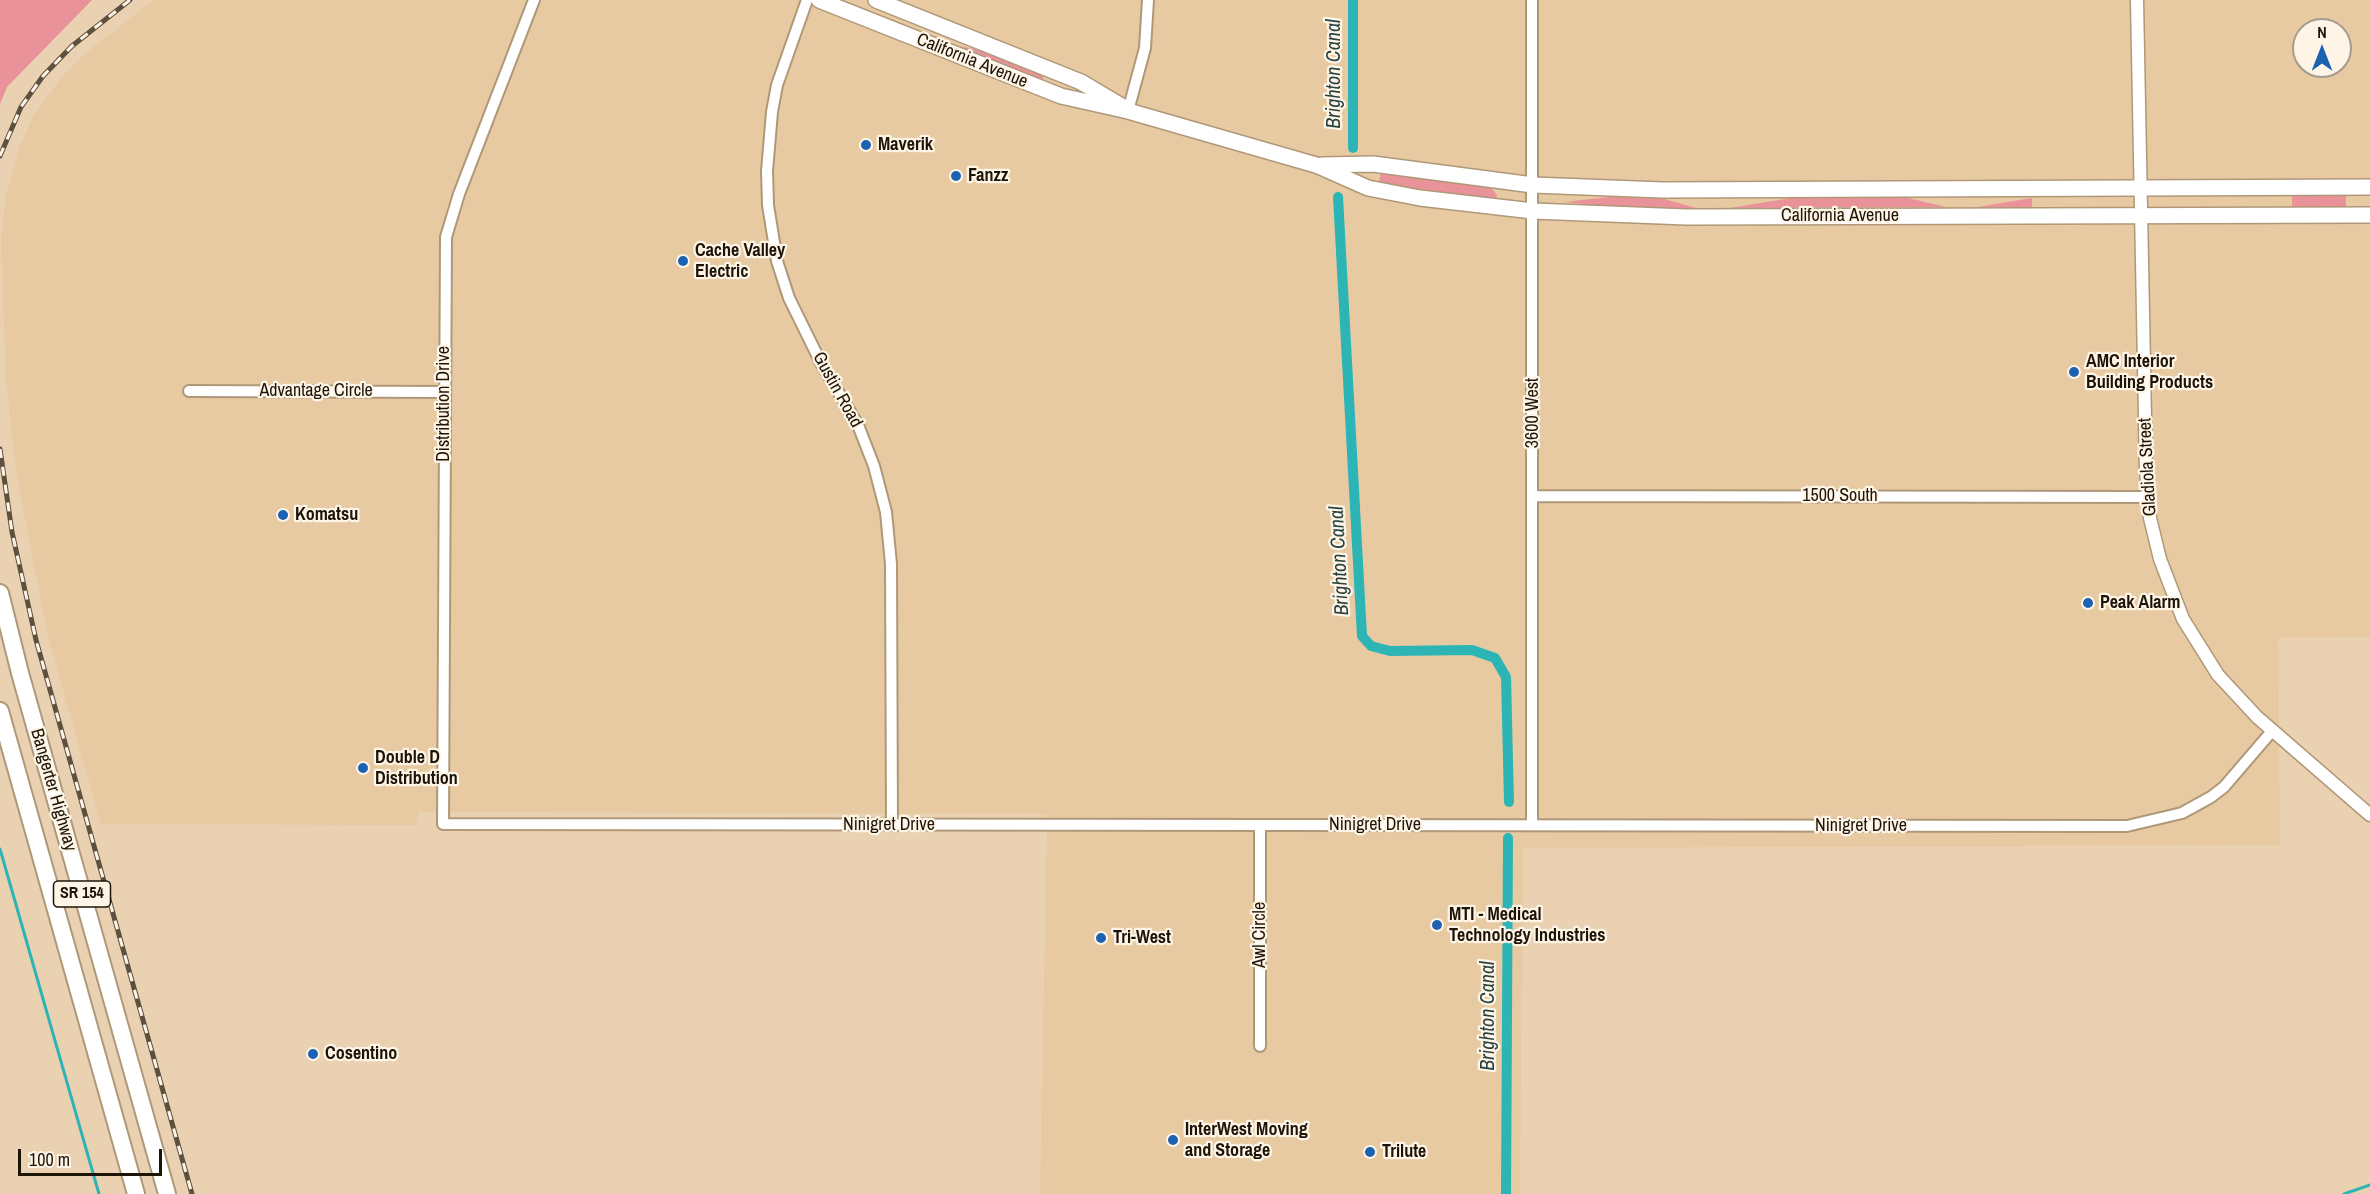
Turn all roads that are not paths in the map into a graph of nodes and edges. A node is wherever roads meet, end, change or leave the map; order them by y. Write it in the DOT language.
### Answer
graph roads {
  1 [pos="534,0"];
  2 [pos="807,0"];
  3 [pos="819,0"];
  4 [pos="876,0"];
  5 [pos="1148,0"];
  6 [pos="1532,0"];
  7 [pos="2138,0"];
  8 [pos="1128,111"];
  9 [pos="1316,165"];
  10 [pos="1533,185"];
  11 [pos="2370,187"];
  12 [pos="1960,189"];
  13 [pos="2142,189"];
  14 [pos="1711,190"];
  15 [pos="1533,211"];
  16 [pos="2143,215"];
  17 [pos="2370,215"];
  18 [pos="1711,216"];
  19 [pos="1960,216"];
  20 [pos="189,391"];
  21 [pos="444,392"];
  22 [pos="1533,496"];
  23 [pos="2148,497"];
  24 [pos="0,593"];
  25 [pos="0,711"];
  26 [pos="2272,731"];
  27 [pos="2370,815"];
  28 [pos="443,825"];
  29 [pos="892,825"];
  30 [pos="1260,825"];
  31 [pos="1532,825"];
  32 [pos="1260,1046"];
  33 [pos="136,1194"];
  34 [pos="167,1194"];
  1 -- 21 [label="street, Distribution Drive"];
  2 -- 29 [label="street, Gustin Road"];
  3 -- 8 [label="main road, California Avenue"];
  4 -- 8 [label="main road, California Avenue"];
  5 -- 8 [label="street"];
  6 -- 10 [label="street, 3600 West"];
  7 -- 13 [label="street, Gladiola Street"];
  8 -- 9 [label="main road, California Avenue"];
  9 -- 10 [label="main road, California Avenue"];
  9 -- 15 [label="main road, California Avenue"];
  10 -- 14 [label="main road, California Avenue"];
  10 -- 15 [label="street, 3600 West"];
  11 -- 13 [label="main road, California Avenue"];
  12 -- 13 [label="main road, California Avenue"];
  12 -- 14 [label="main road, California Avenue"];
  12 -- 19 [label="main road"];
  13 -- 16 [label="street, Gladiola Street"];
  14 -- 18 [label="main road"];
  15 -- 18 [label="main road, California Avenue"];
  15 -- 22 [label="street, 3600 West"];
  16 -- 17 [label="main road, California Avenue"];
  16 -- 19 [label="main road, California Avenue"];
  16 -- 23 [label="street, Gladiola Street"];
  18 -- 19 [label="main road, California Avenue"];
  20 -- 21 [label="street, Advantage Circle"];
  21 -- 28 [label="street, Distribution Drive"];
  22 -- 23 [label="street, 1500 South"];
  22 -- 31 [label="street, 3600 West"];
  23 -- 26 [label="street, Gladiola Street"];
  24 -- 34 [label="highway, Bangerter Highway / SR 154"];
  25 -- 33 [label="highway, Bangerter Highway / SR 154"];
  26 -- 27 [label="street, Gladiola Street"];
  26 -- 31 [label="street, Ninigret Drive"];
  28 -- 29 [label="street, Ninigret Drive"];
  29 -- 30 [label="street, Ninigret Drive"];
  30 -- 31 [label="street, Ninigret Drive"];
  30 -- 32 [label="street, Awl Circle"];
}
